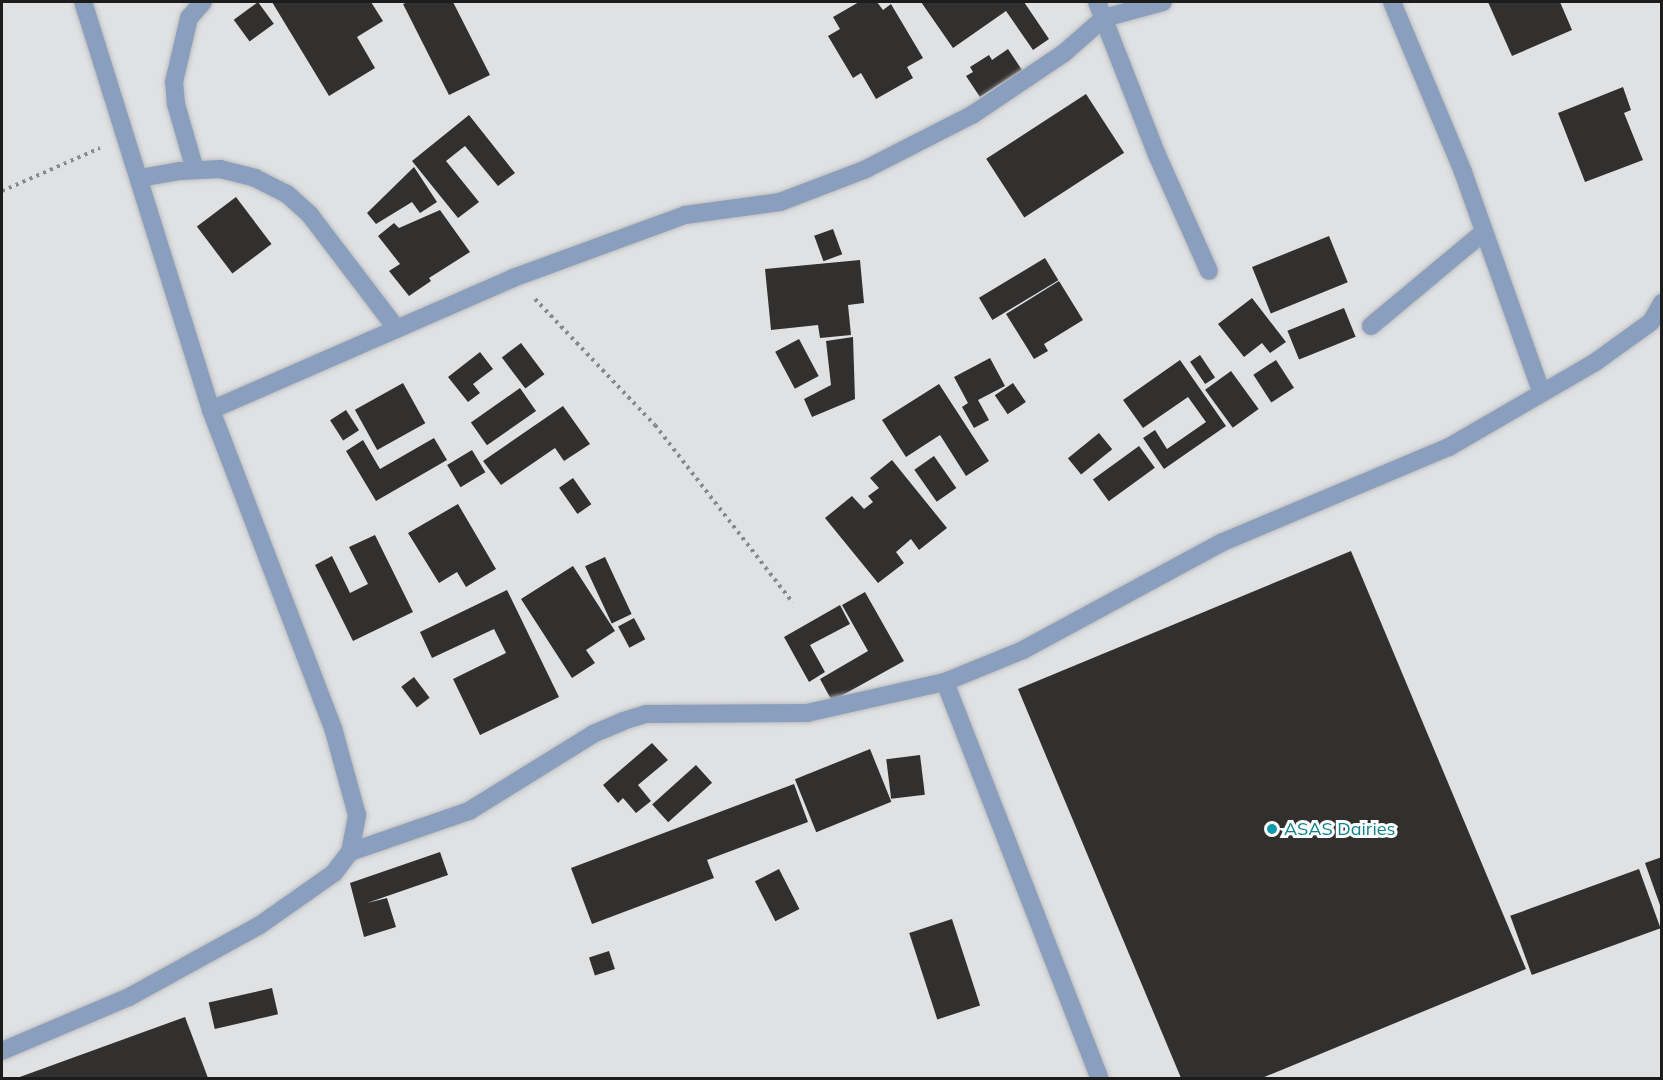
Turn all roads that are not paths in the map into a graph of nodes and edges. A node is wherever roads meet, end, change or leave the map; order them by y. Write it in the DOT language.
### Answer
graph roads {
  1 [pos="83,2"];
  2 [pos="203,2"];
  3 [pos="1163,2"];
  4 [pos="1392,2"];
  5 [pos="1100,10"];
  6 [pos="195,170"];
  7 [pos="140,178"];
  8 [pos="1484,232"];
  9 [pos="1209,271"];
  10 [pos="1662,303"];
  11 [pos="1371,326"];
  12 [pos="397,329"];
  13 [pos="1541,391"];
  14 [pos="211,410"];
  15 [pos="945,682"];
  16 [pos="350,852"];
  17 [pos="2,1051"];
  18 [pos="1099,1078"];
  1 -- 7 [label="street"];
  2 -- 6 [label="street"];
  3 -- 5 [label="street"];
  4 -- 8 [label="street"];
  5 -- 9 [label="street"];
  5 -- 12 [label="street"];
  6 -- 7 [label="street"];
  6 -- 12 [label="street"];
  7 -- 14 [label="street"];
  8 -- 11 [label="street"];
  8 -- 13 [label="street"];
  10 -- 13 [label="street"];
  12 -- 14 [label="street"];
  13 -- 15 [label="street"];
  14 -- 16 [label="street"];
  15 -- 16 [label="street"];
  15 -- 18 [label="street"];
  16 -- 17 [label="street"];
}
